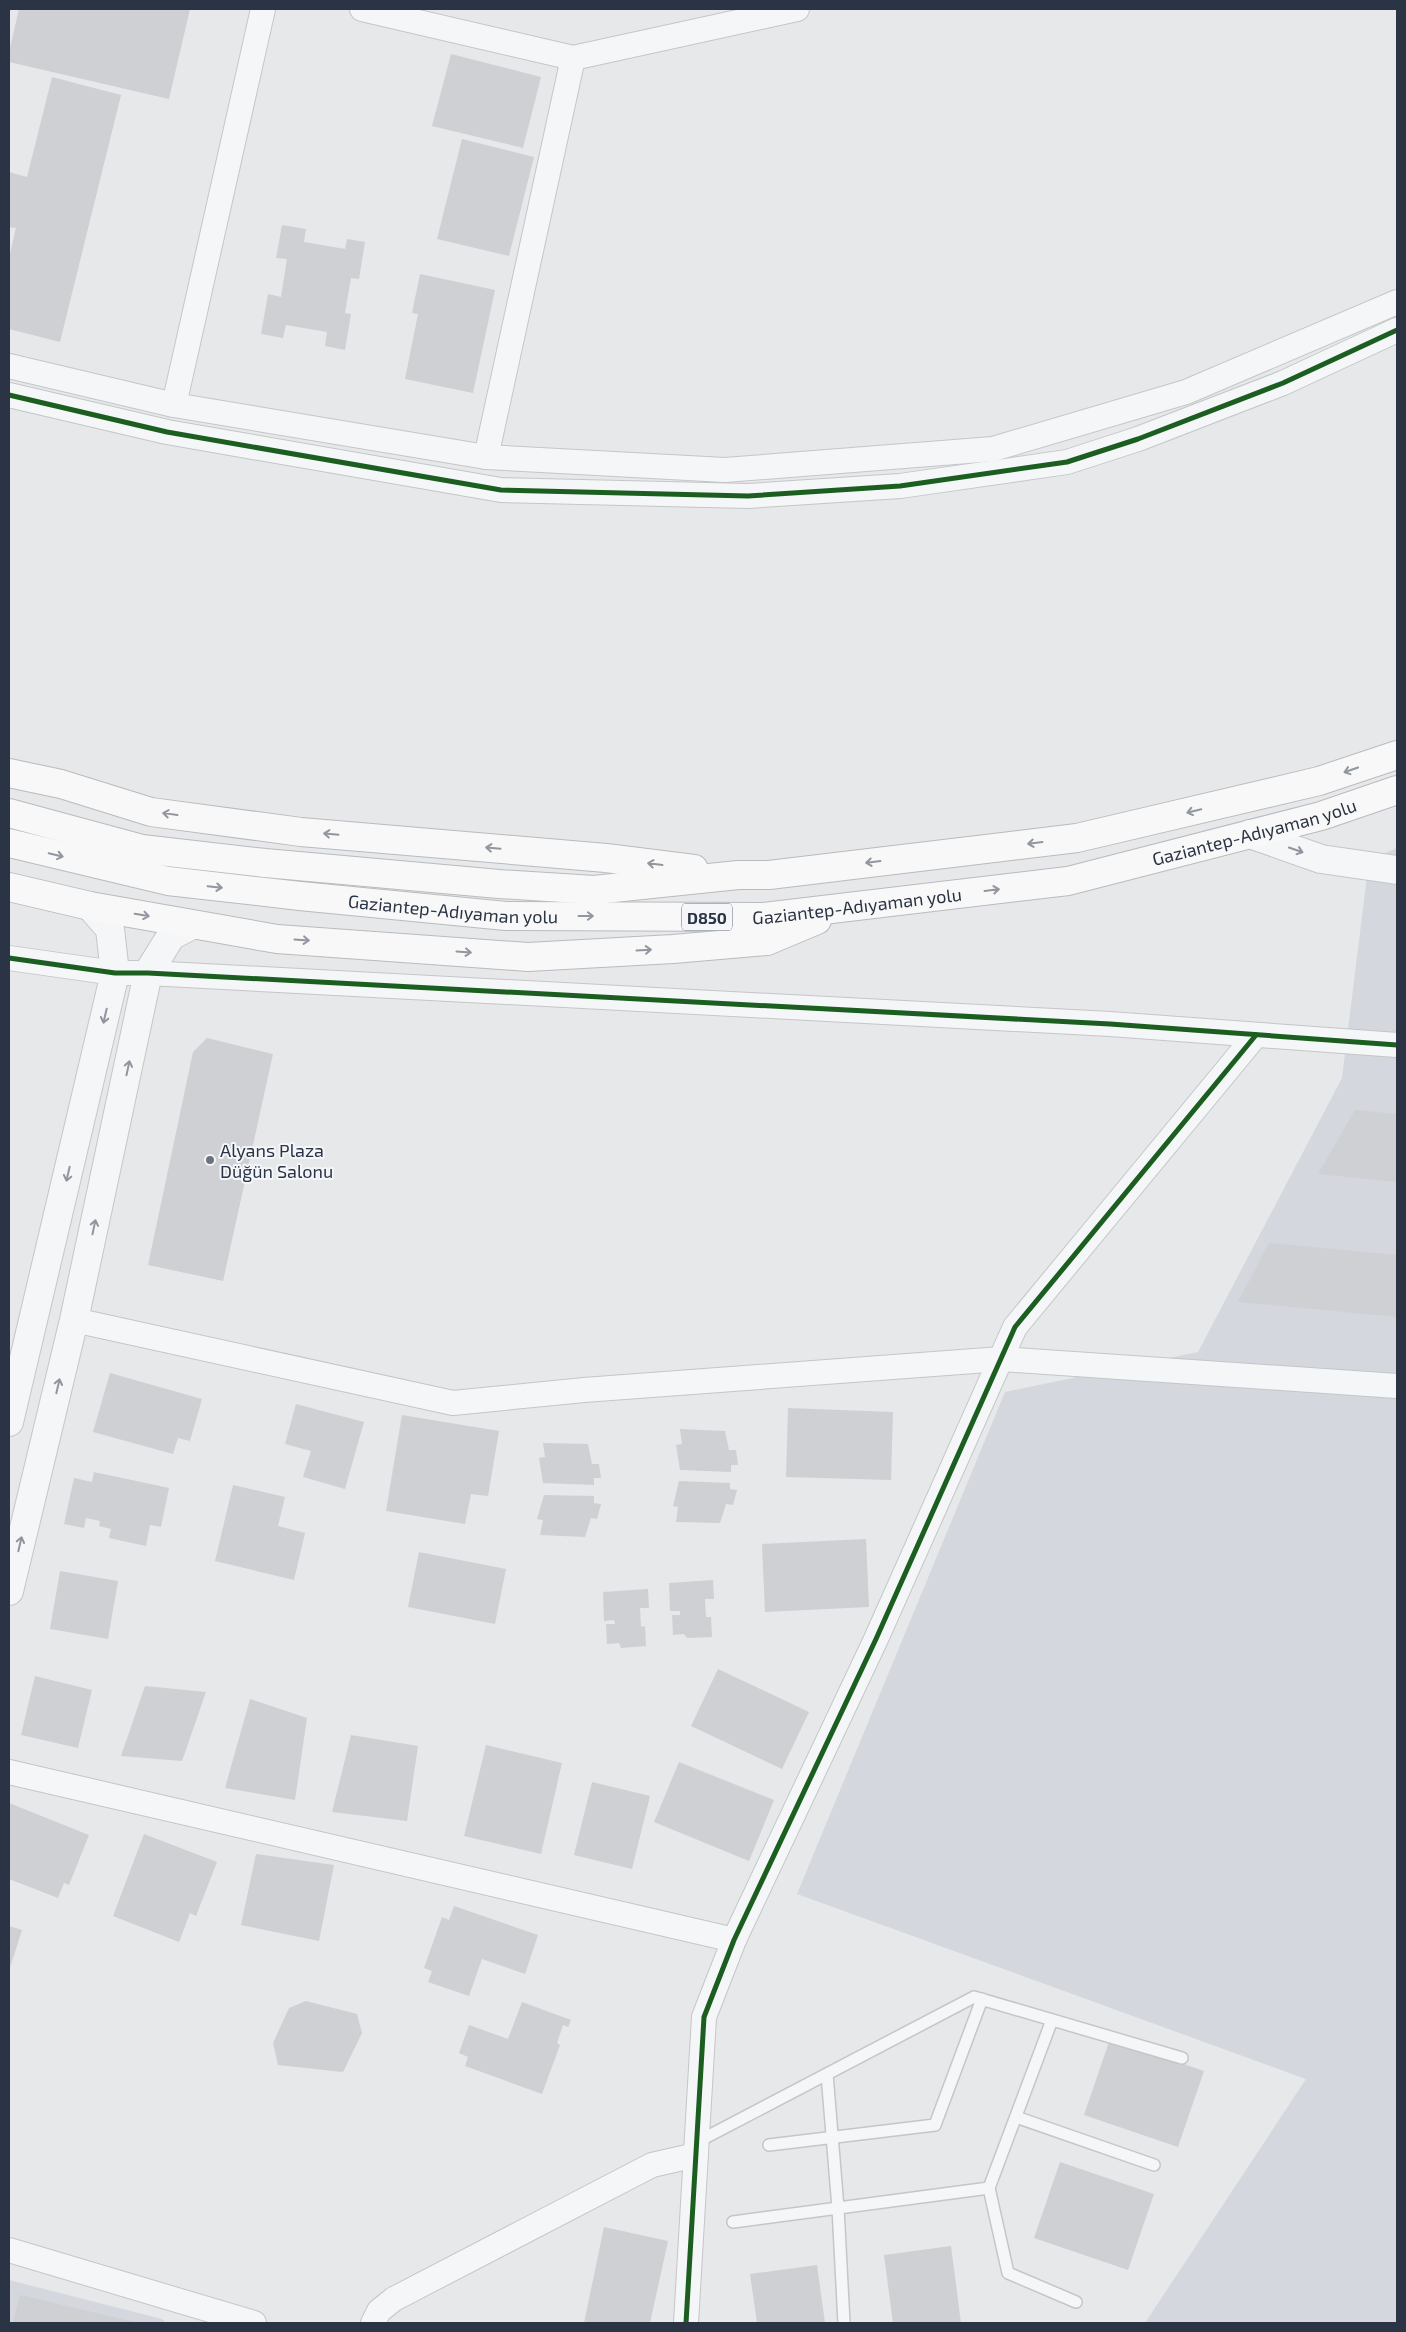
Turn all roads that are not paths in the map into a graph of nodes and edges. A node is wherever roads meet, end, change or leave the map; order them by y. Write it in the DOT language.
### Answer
graph roads {
  1 [pos="263,9"];
  2 [pos="362,9"];
  3 [pos="797,9"];
  4 [pos="573,58"];
  5 [pos="1397,302"];
  6 [pos="1397,330"];
  7 [pos="9,366"];
  8 [pos="9,395"];
  9 [pos="174,405"];
  10 [pos="486,457"];
  11 [pos="1397,754"];
  12 [pos="9,773"];
  13 [pos="1397,790"];
  14 [pos="9,813"];
  15 [pos="1250,834"];
  16 [pos="9,843"];
  17 [pos="1397,870"];
  18 [pos="738,875"];
  19 [pos="9,887"];
  20 [pos="90,906"];
  21 [pos="847,907"];
  22 [pos="192,925"];
  23 [pos="9,958"];
  24 [pos="148,972"];
  25 [pos="115,974"];
  26 [pos="1256,1035"];
  27 [pos="1397,1045"];
  28 [pos="74,1320"];
  29 [pos="17,1353"];
  30 [pos="1001,1359"];
  31 [pos="1397,1386"];
  32 [pos="9,1422"];
  33 [pos="9,1591"];
  34 [pos="9,1772"];
  35 [pos="734,1940"];
  36 [pos="982,1999"];
  37 [pos="1052,2020"];
  38 [pos="1182,2058"];
  39 [pos="827,2074"];
  40 [pos="1016,2117"];
  41 [pos="832,2137"];
  42 [pos="769,2145"];
  43 [pos="696,2148"];
  44 [pos="1154,2165"];
  45 [pos="990,2188"];
  46 [pos="838,2208"];
  47 [pos="733,2222"];
  48 [pos="9,2250"];
  49 [pos="1076,2302"];
  50 [pos="254,2323"];
  51 [pos="373,2323"];
  52 [pos="686,2323"];
  53 [pos="844,2323"];
  1 -- 9 [label="street"];
  2 -- 4 [label="street"];
  3 -- 4 [label="street"];
  4 -- 10 [label="street"];
  5 -- 10 [label="street"];
  6 -- 8 [label="street"];
  7 -- 9 [label="street"];
  9 -- 10 [label="street"];
  11 -- 18 [label="highway, Gaziantep-Adıyaman yolu / D850, one-way"];
  18 -- 12 [label="highway, one-way"];
  13 -- 15 [label="highway, Gaziantep-Adıyaman yolu / D850"];
  14 -- 18 [label="highway, Gaziantep-Adıyaman yolu / D850"];
  15 -- 17 [label="street, one-way"];
  21 -- 15 [label="highway, Gaziantep-Adıyaman yolu / D850, one-way"];
  16 -- 21 [label="highway, Gaziantep-Adıyaman yolu / D850, one-way"];
  19 -- 20 [label="highway"];
  20 -- 22 [label="highway, one-way"];
  20 -- 25 [label="street"];
  22 -- 21 [label="highway, one-way"];
  22 -- 24 [label="street"];
  23 -- 25 [label="street"];
  24 -- 25 [label="street"];
  24 -- 26 [label="street"];
  28 -- 24 [label="street, one-way"];
  25 -- 29 [label="street, one-way"];
  26 -- 27 [label="street"];
  26 -- 30 [label="street"];
  28 -- 30 [label="street"];
  33 -- 28 [label="street, one-way"];
  29 -- 32 [label="street"];
  30 -- 31 [label="street"];
  30 -- 35 [label="street"];
  34 -- 35 [label="street"];
  35 -- 43 [label="street"];
  36 -- 37 [label="lane"];
  36 -- 39 [label="lane"];
  36 -- 41 [label="lane"];
  37 -- 38 [label="lane"];
  37 -- 40 [label="lane"];
  39 -- 41 [label="lane"];
  39 -- 43 [label="lane"];
  40 -- 44 [label="lane"];
  40 -- 45 [label="lane"];
  41 -- 42 [label="lane"];
  41 -- 46 [label="lane"];
  43 -- 51 [label="street"];
  43 -- 52 [label="street"];
  45 -- 46 [label="lane"];
  45 -- 49 [label="lane"];
  46 -- 47 [label="lane"];
  46 -- 53 [label="lane"];
  48 -- 50 [label="street"];
}
